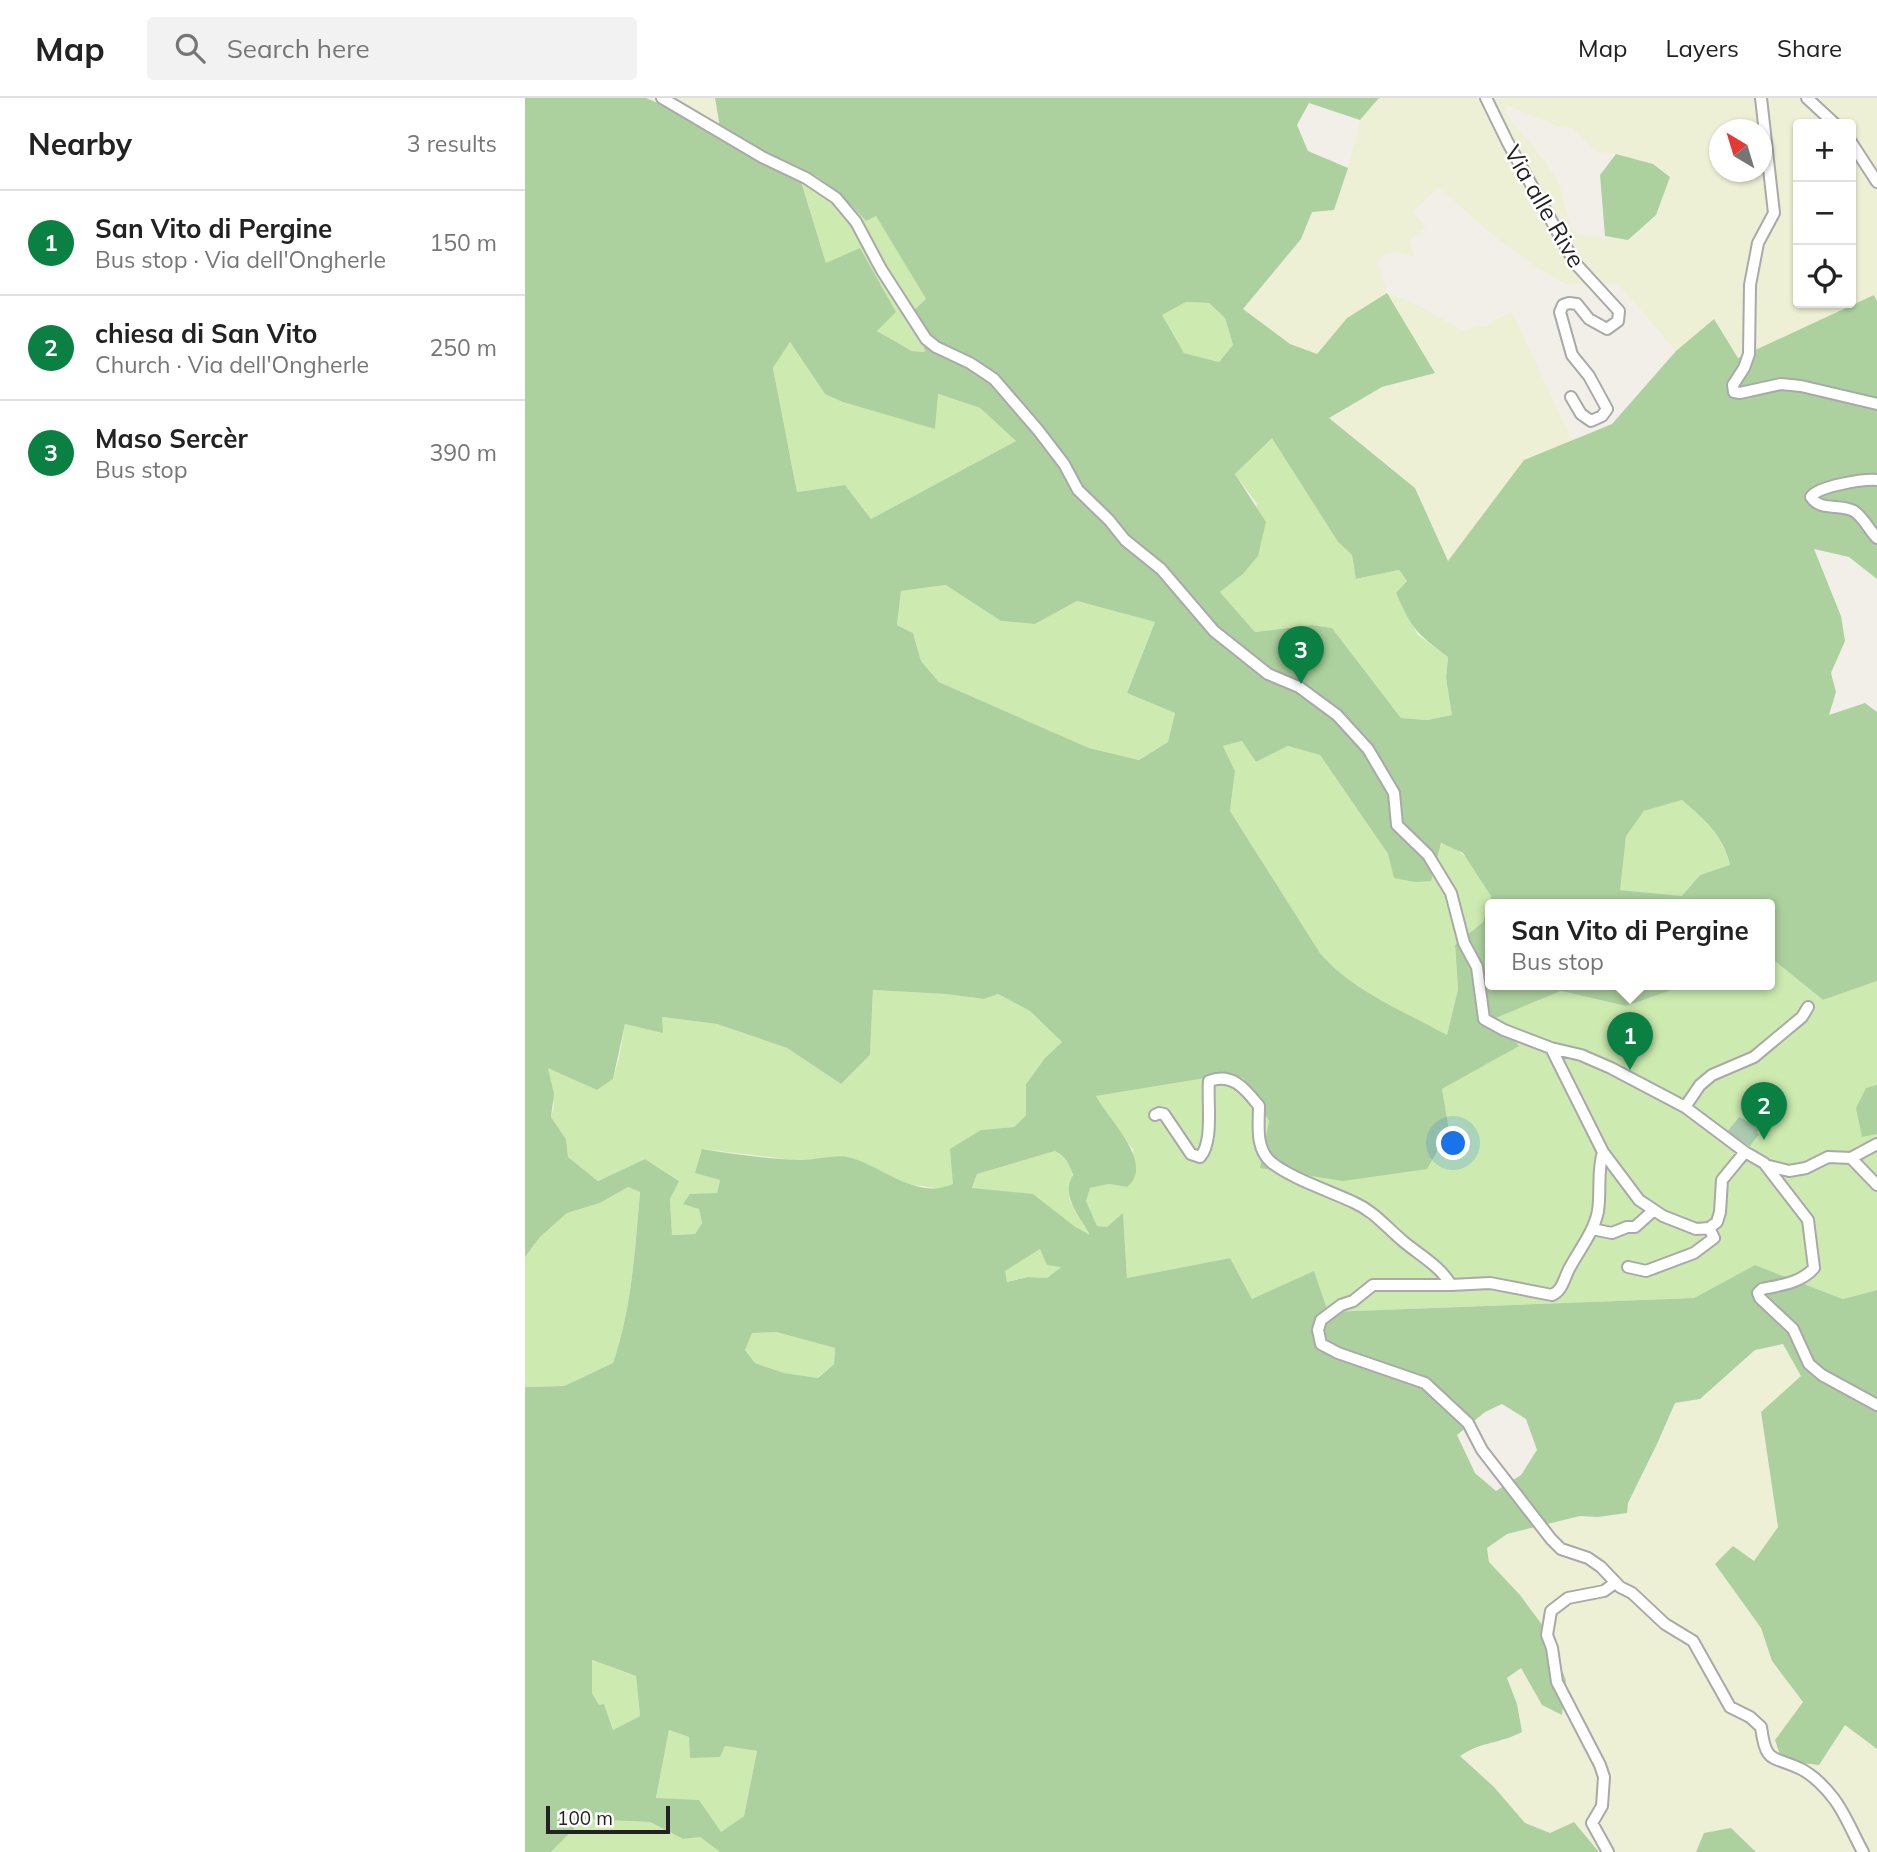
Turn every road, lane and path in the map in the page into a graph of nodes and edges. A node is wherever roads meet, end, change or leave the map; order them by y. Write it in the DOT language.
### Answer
graph roads {
  1 [pos="662,98"];
  2 [pos="1486,98"];
  3 [pos="1761,98"];
  4 [pos="1807,98"];
  5 [pos="1830,119"];
  6 [pos="1856,150"];
  7 [pos="1877,182"];
  8 [pos="1571,397"];
  9 [pos="1877,404"];
  10 [pos="1877,480"];
  11 [pos="1877,538"];
  12 [pos="1808,1007"];
  13 [pos="1546,1046"];
  14 [pos="1685,1107"];
  15 [pos="1155,1115"];
  16 [pos="1877,1144"];
  17 [pos="1602,1152"];
  18 [pos="1745,1152"];
  19 [pos="1851,1158"];
  20 [pos="1769,1166"];
  21 [pos="1877,1185"];
  22 [pos="1654,1210"];
  23 [pos="1709,1228"];
  24 [pos="1592,1229"];
  25 [pos="1628,1266"];
  26 [pos="1451,1285"];
  27 [pos="1877,1405"];
  28 [pos="1615,1583"];
  29 [pos="1608,1852"];
  30 [pos="1863,1852"];
  1 -- 13 [label="street"];
  2 -- 8 [label="street, Via alle Rive"];
  3 -- 9 [label="street"];
  4 -- 5 [label="street"];
  6 -- 7 [label="street"];
  10 -- 11 [label="street"];
  12 -- 14 [label="street"];
  13 -- 14 [label="street"];
  13 -- 17 [label="street"];
  14 -- 18 [label="street"];
  15 -- 26 [label="street"];
  16 -- 19 [label="street"];
  17 -- 22 [label="street"];
  17 -- 24 [label="street"];
  18 -- 20 [label="street"];
  18 -- 23 [label="street"];
  19 -- 20 [label="street"];
  19 -- 21 [label="street"];
  20 -- 27 [label="street"];
  22 -- 23 [label="street"];
  22 -- 24 [label="street"];
  23 -- 25 [label="street"];
  24 -- 26 [label="street"];
  26 -- 28 [label="street"];
  28 -- 29 [label="street"];
  28 -- 30 [label="street"];
}
